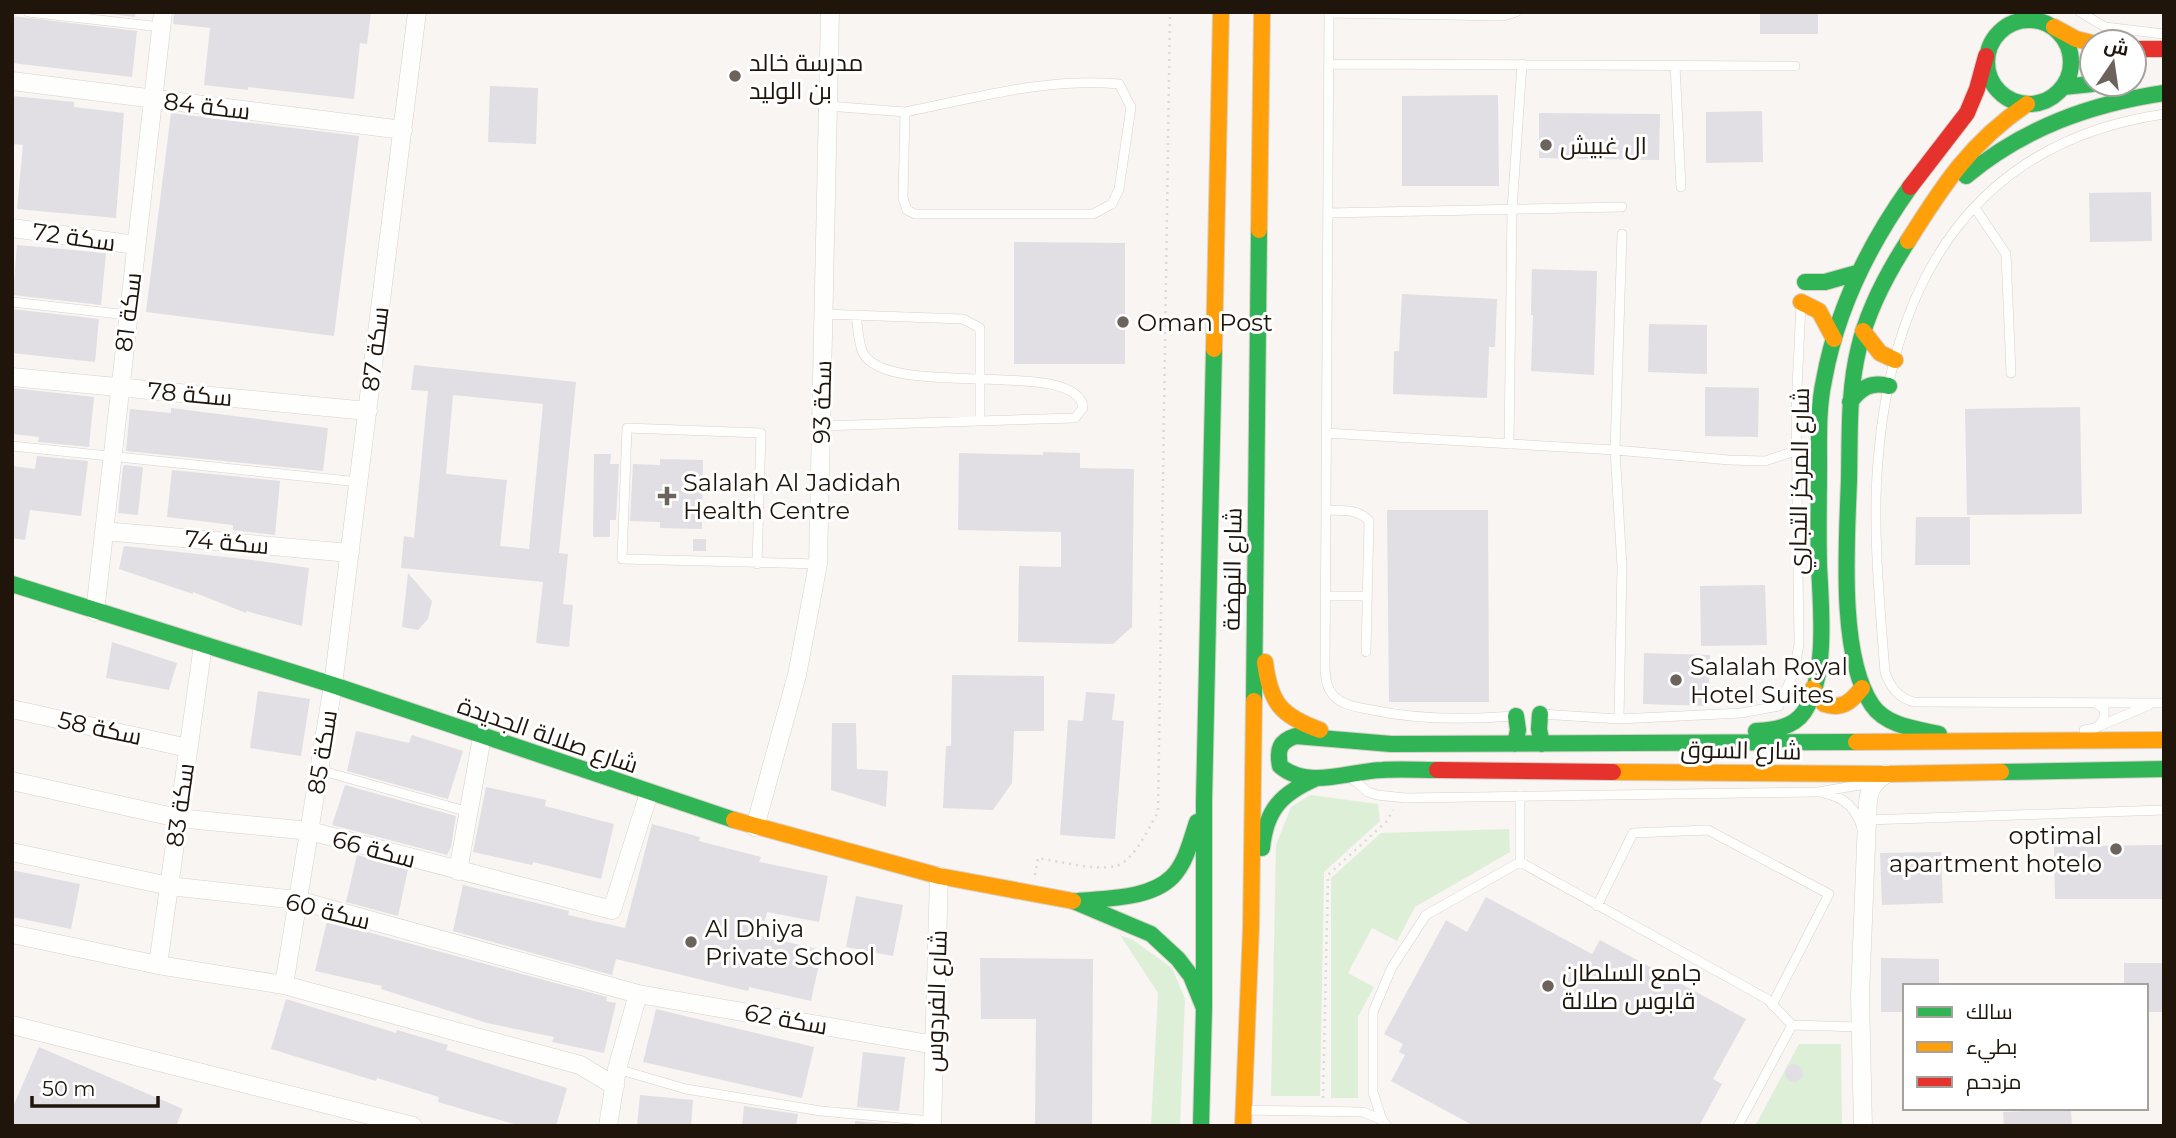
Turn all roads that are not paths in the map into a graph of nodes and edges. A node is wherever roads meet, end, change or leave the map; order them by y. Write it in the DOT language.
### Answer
graph roads {
  1 [pos="28,12"];
  2 [pos="417,12"];
  3 [pos="830,12"];
  4 [pos="1221,12"];
  5 [pos="1262,12"];
  6 [pos="1271,12"];
  7 [pos="1329,12"];
  8 [pos="1516,12"];
  9 [pos="2080,12"];
  10 [pos="162,20"];
  11 [pos="2043,20"];
  12 [pos="1989,22"];
  13 [pos="2164,34"];
  14 [pos="2078,40"];
  15 [pos="1989,49"];
  16 [pos="1329,64"];
  17 [pos="1522,64"];
  18 [pos="1675,65"];
  19 [pos="1795,66"];
  20 [pos="12,81"];
  21 [pos="2161,84"];
  22 [pos="2078,85"];
  23 [pos="1261,86"];
  24 [pos="2063,87"];
  25 [pos="152,99"];
  26 [pos="2027,104"];
  27 [pos="828,106"];
  28 [pos="905,112"];
  29 [pos="2164,114"];
  30 [pos="403,130"];
  31 [pos="1681,187"];
  32 [pos="1622,208"];
  33 [pos="1975,208"];
  34 [pos="1511,210"];
  35 [pos="1927,212"];
  36 [pos="1328,213"];
  37 [pos="12,228"];
  38 [pos="1622,234"];
  39 [pos="136,245"];
  40 [pos="1857,273"];
  41 [pos="1805,282"];
  42 [pos="12,302"];
  43 [pos="1801,302"];
  44 [pos="823,314"];
  45 [pos="128,315"];
  46 [pos="856,315"];
  47 [pos="1863,331"];
  48 [pos="1834,338"];
  49 [pos="1895,360"];
  50 [pos="2011,373"];
  51 [pos="12,377"];
  52 [pos="981,378"];
  53 [pos="1889,386"];
  54 [pos="120,387"];
  55 [pos="1850,402"];
  56 [pos="368,411"];
  57 [pos="980,421"];
  58 [pos="821,426"];
  59 [pos="1326,433"];
  60 [pos="1509,444"];
  61 [pos="12,446"];
  62 [pos="1615,450"];
  63 [pos="1798,450"];
  64 [pos="112,456"];
  65 [pos="359,482"];
  66 [pos="1326,510"];
  67 [pos="104,531"];
  68 [pos="350,553"];
  69 [pos="757,564"];
  70 [pos="818,564"];
  71 [pos="12,584"];
  72 [pos="1254,593"];
  73 [pos="1325,596"];
  74 [pos="1367,596"];
  75 [pos="95,612"];
  76 [pos="203,645"];
  77 [pos="1366,652"];
  78 [pos="333,685"];
  79 [pos="1813,688"];
  80 [pos="1861,688"];
  81 [pos="2159,703"];
  82 [pos="2096,704"];
  83 [pos="12,709"];
  84 [pos="1540,714"];
  85 [pos="1516,716"];
  86 [pos="1619,719"];
  87 [pos="2095,728"];
  88 [pos="482,737"];
  89 [pos="1340,739"];
  90 [pos="2164,740"];
  91 [pos="1960,742"];
  92 [pos="1701,743"];
  93 [pos="1514,744"];
  94 [pos="1542,744"];
  95 [pos="188,748"];
  96 [pos="2164,769"];
  97 [pos="319,770"];
  98 [pos="1340,775"];
  99 [pos="1318,778"];
  100 [pos="1880,778"];
  101 [pos="12,780"];
  102 [pos="1818,792"];
  103 [pos="649,793"];
  104 [pos="1520,796"];
  105 [pos="1203,801"];
  106 [pos="2164,810"];
  107 [pos="469,812"];
  108 [pos="178,818"];
  109 [pos="1867,820"];
  110 [pos="755,827"];
  111 [pos="310,831"];
  112 [pos="1866,846"];
  113 [pos="12,852"];
  114 [pos="1520,862"];
  115 [pos="458,871"];
  116 [pos="939,876"];
  117 [pos="169,886"];
  118 [pos="297,900"];
  119 [pos="1076,902"];
  120 [pos="1597,906"];
  121 [pos="1251,927"];
  122 [pos="12,934"];
  123 [pos="158,965"];
  124 [pos="284,985"];
  125 [pos="638,994"];
  126 [pos="1772,1005"];
  127 [pos="1204,1008"];
  128 [pos="12,1025"];
  129 [pos="1792,1025"];
  130 [pos="1861,1027"];
  131 [pos="934,1045"];
  132 [pos="616,1077"];
  133 [pos="1243,1118"];
  134 [pos="932,1123"];
  135 [pos="1385,1123"];
  136 [pos="413,1126"];
  137 [pos="608,1126"];
  138 [pos="1201,1126"];
  139 [pos="1738,1126"];
  140 [pos="1863,1126"];
  1 -- 10 [label="lane"];
  2 -- 30 [label="street, سكة 87"];
  3 -- 27 [label="street, سكة 93"];
  4 -- 105 [label="street, شارع النهضة"];
  5 -- 23 [label="street, شارع النهضة"];
  6 -- 23 [label="lane"];
  7 -- 8 [label="lane"];
  7 -- 16 [label="lane"];
  9 -- 13 [label="lane"];
  10 -- 25 [label="street, سكة 81"];
  11 -- 14 [label="street"];
  11 -- 15 [label="street"];
  11 -- 24 [label="street"];
  12 -- 15 [label="street"];
  15 -- 26 [label="street"];
  15 -- 40 [label="street, شارع المركز التجاري"];
  16 -- 17 [label="lane"];
  16 -- 36 [label="lane"];
  17 -- 18 [label="lane"];
  17 -- 34 [label="lane"];
  18 -- 19 [label="lane"];
  18 -- 31 [label="lane"];
  20 -- 25 [label="street, سكة 84"];
  21 -- 35 [label="street"];
  22 -- 24 [label="street"];
  23 -- 72 [label="street, شارع النهضة"];
  24 -- 26 [label="street"];
  25 -- 30 [label="street, سكة 84"];
  25 -- 39 [label="street, سكة 81"];
  26 -- 35 [label="street, شارع المركز التجاري"];
  27 -- 28 [label="lane"];
  27 -- 44 [label="street, سكة 93"];
  28 -- 28 [label="lane"];
  29 -- 33 [label="lane"];
  30 -- 56 [label="street, سكة 87"];
  32 -- 34 [label="lane"];
  33 -- 49 [label="lane"];
  33 -- 50 [label="lane"];
  34 -- 36 [label="lane"];
  34 -- 60 [label="lane"];
  35 -- 47 [label="street, شارع المركز التجاري"];
  36 -- 59 [label="lane"];
  37 -- 39 [label="street, سكة 72"];
  38 -- 62 [label="lane"];
  39 -- 45 [label="street, سكة 81"];
  40 -- 41 [label="street"];
  40 -- 48 [label="street, شارع المركز التجاري"];
  41 -- 43 [label="lane"];
  42 -- 45 [label="lane"];
  43 -- 48 [label="street"];
  43 -- 63 [label="lane"];
  44 -- 46 [label="lane"];
  44 -- 58 [label="street, سكة 93"];
  45 -- 54 [label="street, سكة 81"];
  46 -- 52 [label="lane"];
  46 -- 52 [label="lane"];
  47 -- 49 [label="street"];
  47 -- 55 [label="street, شارع المركز التجاري"];
  48 -- 79 [label="street, شارع المركز التجاري"];
  49 -- 53 [label="lane"];
  51 -- 54 [label="street, سكة 78"];
  52 -- 57 [label="lane"];
  52 -- 57 [label="lane"];
  53 -- 55 [label="street"];
  53 -- 82 [label="lane"];
  54 -- 56 [label="street, سكة 78"];
  54 -- 64 [label="street, سكة 81"];
  55 -- 80 [label="street, شارع المركز التجاري"];
  56 -- 65 [label="street, سكة 87"];
  57 -- 58 [label="lane"];
  58 -- 70 [label="street, سكة 93"];
  59 -- 60 [label="lane"];
  59 -- 66 [label="lane"];
  60 -- 62 [label="lane"];
  61 -- 64 [label="lane"];
  62 -- 63 [label="lane"];
  62 -- 86 [label="lane"];
  63 -- 86 [label="lane"];
  64 -- 65 [label="lane"];
  64 -- 67 [label="street, سكة 81"];
  65 -- 68 [label="street, سكة 87"];
  66 -- 73 [label="lane"];
  66 -- 74 [label="lane"];
  67 -- 68 [label="street, سكة 74"];
  67 -- 75 [label="street, سكة 81"];
  68 -- 78 [label="street, سكة 87"];
  69 -- 69 [label="lane"];
  69 -- 70 [label="lane"];
  70 -- 110 [label="street, سكة 93"];
  71 -- 75 [label="street, شارع صلالة الجديدة"];
  72 -- 89 [label="street"];
  72 -- 121 [label="street, شارع النهضة"];
  73 -- 74 [label="lane"];
  73 -- 85 [label="lane"];
  74 -- 77 [label="lane"];
  75 -- 76 [label="street, شارع صلالة الجديدة"];
  76 -- 78 [label="street, شارع صلالة الجديدة"];
  76 -- 95 [label="street, سكة 83"];
  78 -- 88 [label="street, شارع صلالة الجديدة"];
  78 -- 97 [label="street, سكة 85"];
  79 -- 80 [label="street"];
  79 -- 92 [label="street, شارع المركز التجاري"];
  80 -- 91 [label="street, شارع المركز التجاري"];
  81 -- 82 [label="lane"];
  81 -- 87 [label="lane"];
  82 -- 87 [label="lane"];
  83 -- 95 [label="street, سكة 58"];
  84 -- 85 [label="lane"];
  84 -- 86 [label="lane"];
  84 -- 94 [label="street"];
  85 -- 93 [label="street"];
  87 -- 91 [label="lane"];
  88 -- 103 [label="street, شارع صلالة الجديدة"];
  88 -- 107 [label="street"];
  89 -- 93 [label="street, شارع السوق"];
  89 -- 99 [label="street"];
  90 -- 91 [label="street, شارع السوق"];
  91 -- 92 [label="street, شارع السوق"];
  92 -- 94 [label="street, شارع السوق"];
  93 -- 94 [label="street, شارع السوق"];
  95 -- 108 [label="street, سكة 83"];
  96 -- 100 [label="street, شارع السوق"];
  97 -- 107 [label="lane"];
  97 -- 111 [label="street, سكة 85"];
  98 -- 99 [label="street, شارع السوق"];
  98 -- 100 [label="street, شارع السوق"];
  98 -- 104 [label="lane"];
  99 -- 121 [label="street"];
  100 -- 102 [label="lane"];
  100 -- 109 [label="street"];
  101 -- 108 [label="street, سكة 66"];
  102 -- 104 [label="lane"];
  102 -- 112 [label="lane"];
  103 -- 110 [label="street, شارع صلالة الجديدة"];
  103 -- 115 [label="street, سكة 66"];
  104 -- 114 [label="lane"];
  105 -- 119 [label="street, شارع صلالة الجديدة"];
  105 -- 127 [label="street, شارع النهضة"];
  106 -- 109 [label="lane"];
  107 -- 115 [label="street"];
  108 -- 111 [label="street, سكة 66"];
  108 -- 117 [label="street, سكة 83"];
  109 -- 112 [label="street"];
  110 -- 116 [label="street, شارع صلالة الجديدة"];
  111 -- 115 [label="street, سكة 66"];
  111 -- 118 [label="street, سكة 85"];
  112 -- 130 [label="street"];
  113 -- 117 [label="street, سكة 60"];
  114 -- 120 [label="lane"];
  114 -- 135 [label="lane"];
  116 -- 119 [label="street, شارع صلالة الجديدة"];
  116 -- 131 [label="street, شارع الفردوس"];
  117 -- 118 [label="street, سكة 60"];
  117 -- 123 [label="street, سكة 83"];
  118 -- 124 [label="street, سكة 85"];
  118 -- 125 [label="street, سكة 60"];
  119 -- 127 [label="street, شارع صلالة الجديدة"];
  120 -- 126 [label="lane"];
  120 -- 126 [label="lane"];
  121 -- 133 [label="street, شارع النهضة"];
  122 -- 123 [label="street"];
  123 -- 124 [label="street"];
  124 -- 132 [label="street"];
  125 -- 131 [label="street, سكة 62"];
  125 -- 132 [label="street"];
  126 -- 129 [label="lane"];
  127 -- 138 [label="street, شارع النهضة"];
  128 -- 136 [label="street"];
  129 -- 130 [label="lane"];
  129 -- 139 [label="lane"];
  130 -- 140 [label="street"];
  131 -- 134 [label="street, شارع الفردوس"];
  132 -- 134 [label="lane"];
  132 -- 137 [label="street"];
  133 -- 135 [label="lane"];
}
